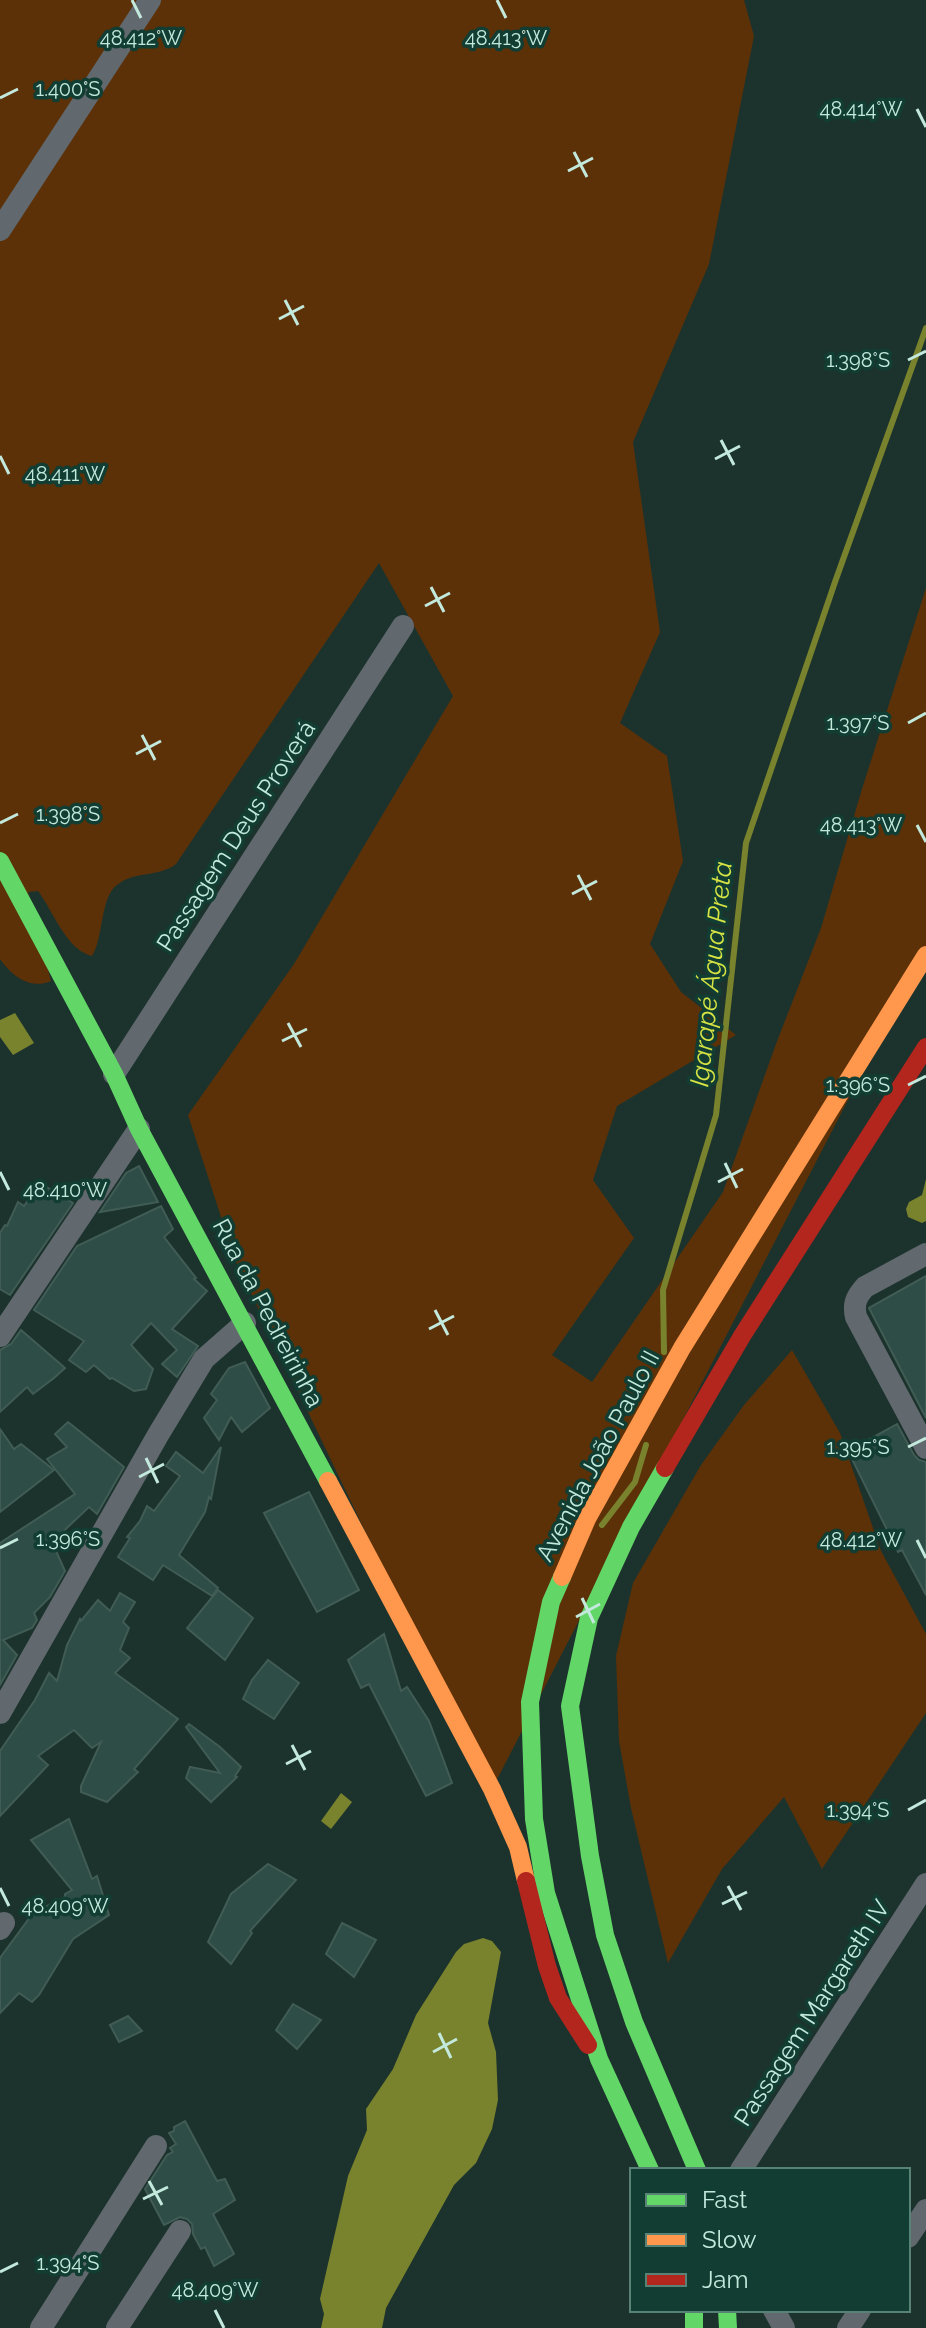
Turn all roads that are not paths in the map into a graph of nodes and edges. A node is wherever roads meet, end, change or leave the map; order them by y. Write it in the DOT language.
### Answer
graph roads {
  1 [pos="150,0"];
  2 [pos="0,230"];
  3 [pos="403,626"];
  4 [pos="0,861"];
  5 [pos="926,955"];
  6 [pos="926,1047"];
  7 [pos="114,1074"];
  8 [pos="139,1129"];
  9 [pos="926,1254"];
  10 [pos="245,1323"];
  11 [pos="0,1336"];
  12 [pos="926,1448"];
  13 [pos="0,1713"];
  14 [pos="926,1884"];
  15 [pos="599,2059"];
  16 [pos="156,2146"];
  17 [pos="649,2168"];
  18 [pos="696,2168"];
  19 [pos="742,2168"];
  20 [pos="926,2210"];
  21 [pos="180,2231"];
  22 [pos="910,2234"];
  23 [pos="41,2328"];
  24 [pos="117,2328"];
  1 -- 2 [label="street"];
  3 -- 7 [label="street, Passagem Deus Proverá"];
  4 -- 7 [label="main road, Rua da Pedreirinha"];
  5 -- 15 [label="main road, Avenida João Paulo II"];
  6 -- 18 [label="main road"];
  7 -- 8 [label="main road, Rua da Pedreirinha"];
  8 -- 10 [label="main road, Rua da Pedreirinha"];
  8 -- 11 [label="street"];
  9 -- 12 [label="street"];
  10 -- 13 [label="street"];
  10 -- 15 [label="main road, Rua da Pedreirinha"];
  14 -- 19 [label="street, Passagem Margareth IV"];
  15 -- 17 [label="main road, Avenida João Paulo II"];
  16 -- 23 [label="street"];
  20 -- 22 [label="street"];
  21 -- 24 [label="street"];
}
